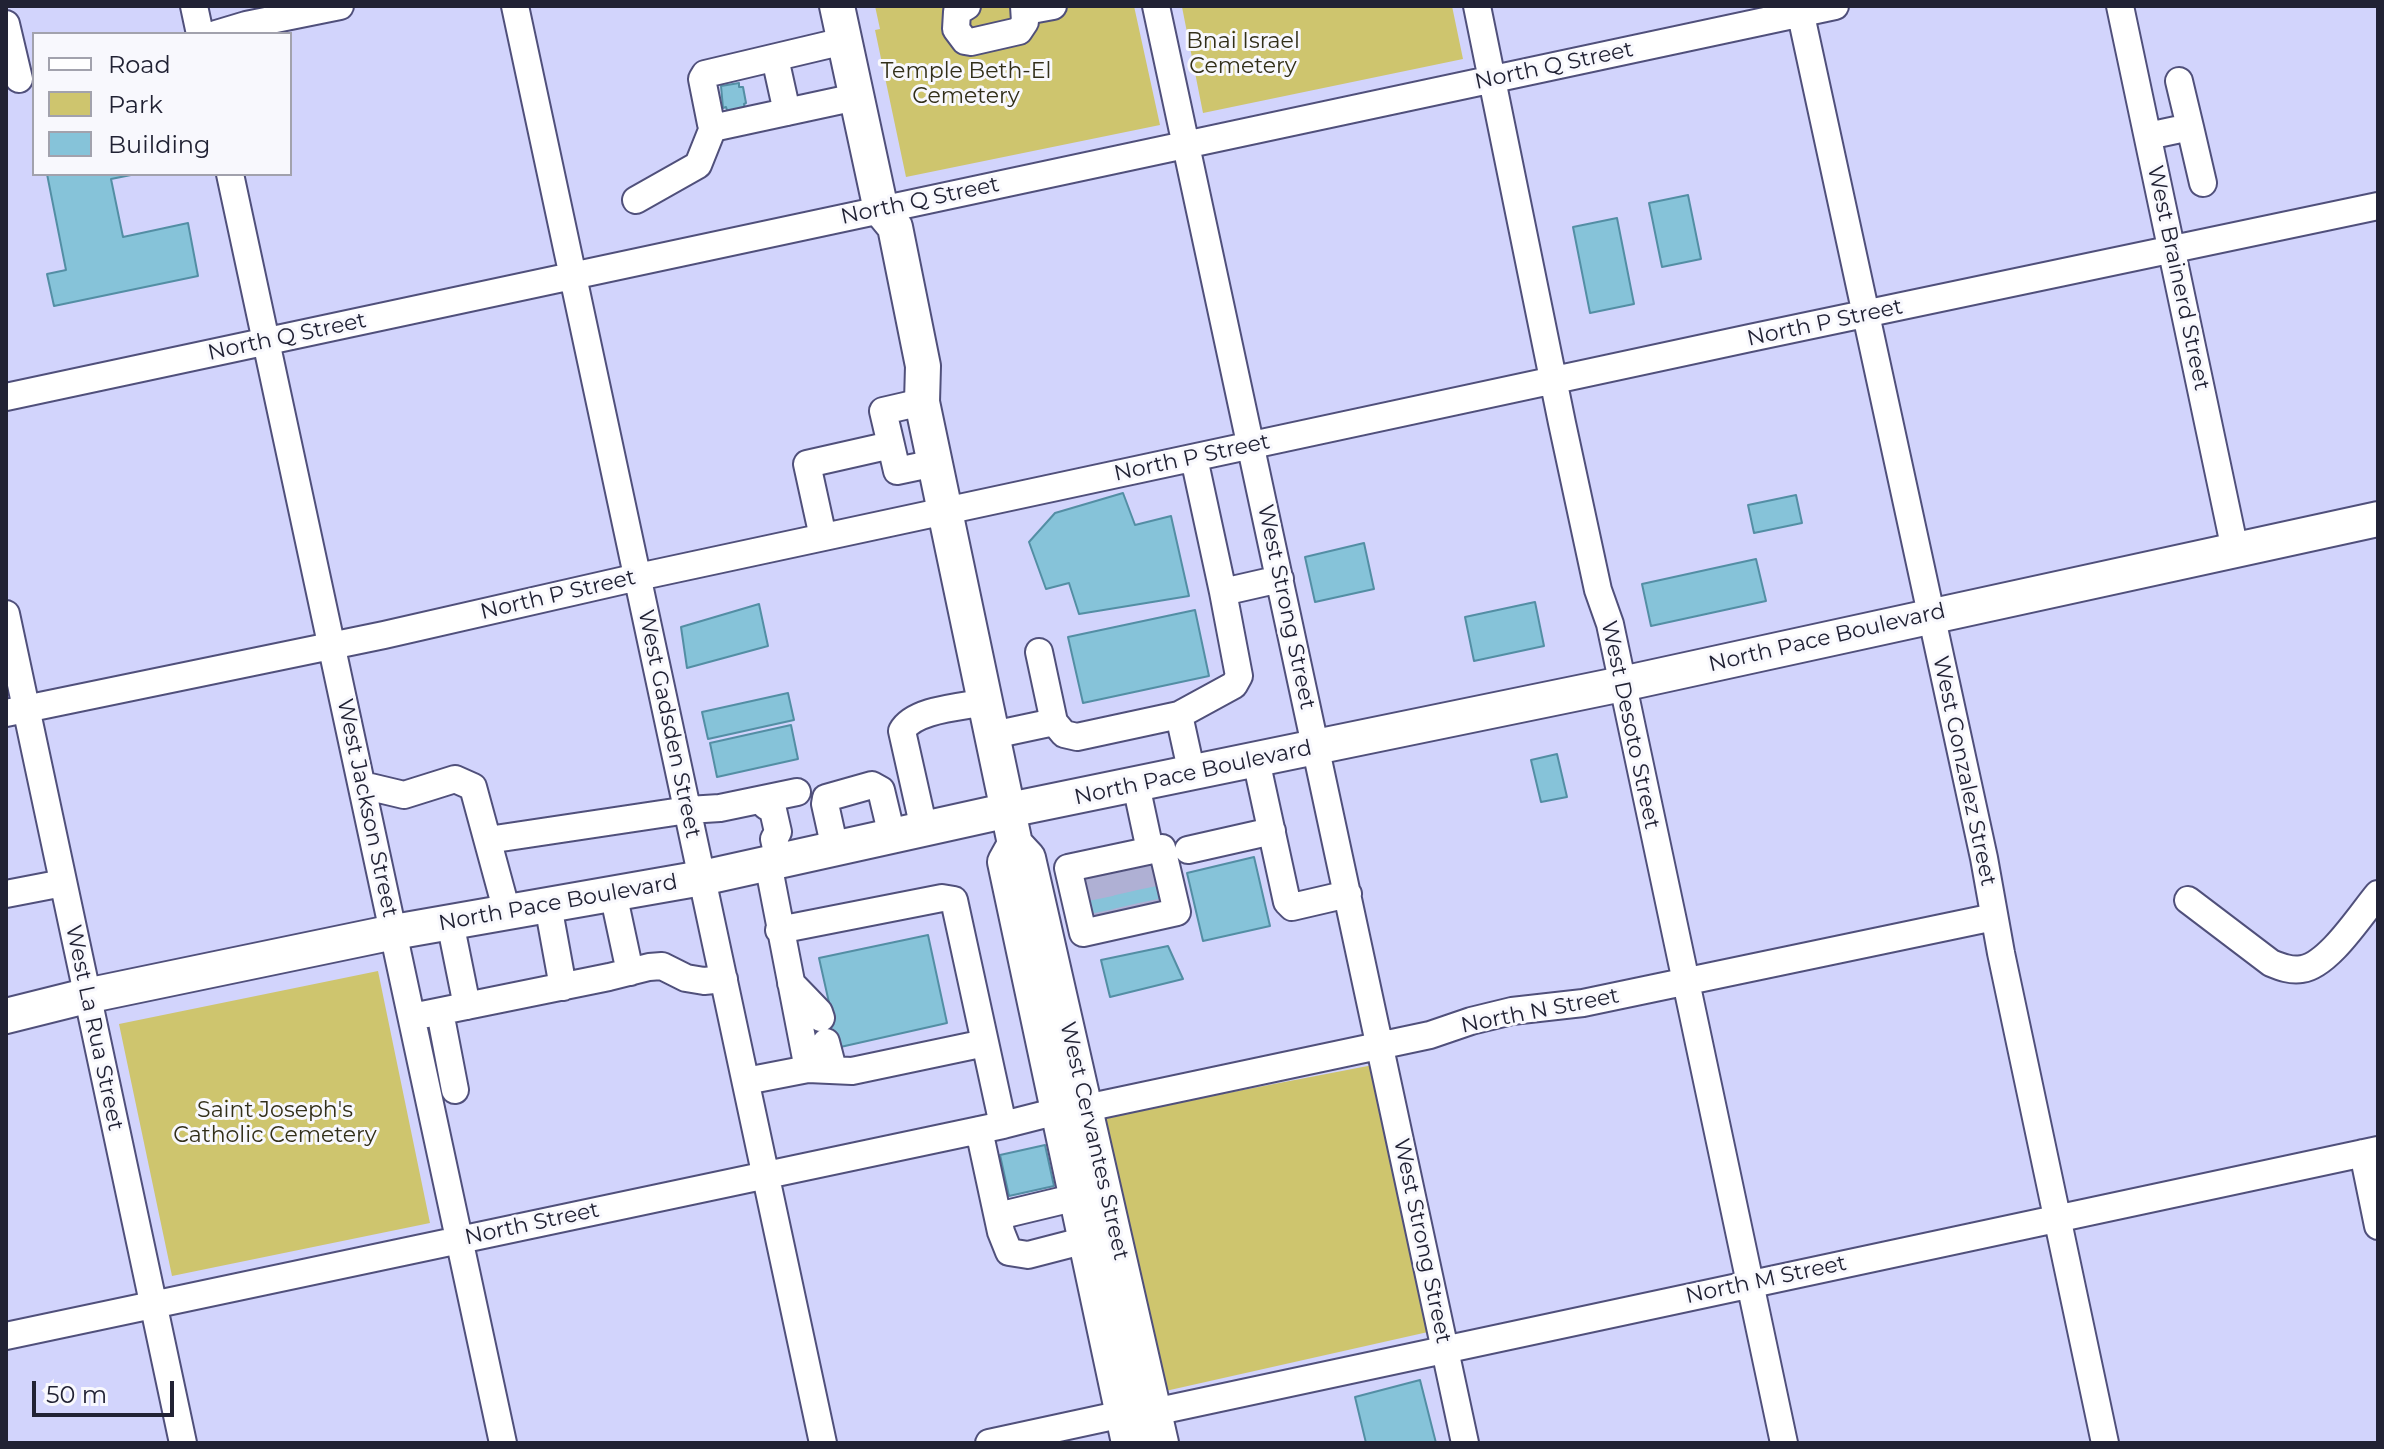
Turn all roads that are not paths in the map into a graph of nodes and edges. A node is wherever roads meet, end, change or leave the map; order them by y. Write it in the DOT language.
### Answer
graph roads {
  1 [pos="194,6"];
  2 [pos="340,6"];
  3 [pos="515,6"];
  4 [pos="837,6"];
  5 [pos="967,6"];
  6 [pos="1053,6"];
  7 [pos="1156,6"];
  8 [pos="1477,6"];
  9 [pos="1835,6"];
  10 [pos="2120,6"];
  11 [pos="1025,9"];
  12 [pos="1800,10"];
  13 [pos="6,24"];
  14 [pos="200,32"];
  15 [pos="223,32"];
  16 [pos="844,41"];
  17 [pos="775,58"];
  18 [pos="20,79"];
  19 [pos="1493,79"];
  20 [pos="2179,81"];
  21 [pos="856,97"];
  22 [pos="787,112"];
  23 [pos="714,125"];
  24 [pos="2190,127"];
  25 [pos="2148,136"];
  26 [pos="1186,143"];
  27 [pos="230,176"];
  28 [pos="2203,183"];
  29 [pos="636,200"];
  30 [pos="2378,206"];
  31 [pos="881,210"];
  32 [pos="2172,250"];
  33 [pos="574,275"];
  34 [pos="1865,315"];
  35 [pos="267,341"];
  36 [pos="1555,381"];
  37 [pos="6,397"];
  38 [pos="922,402"];
  39 [pos="891,445"];
  40 [pos="1251,446"];
  41 [pos="1194,458"];
  42 [pos="935,463"];
  43 [pos="946,510"];
  44 [pos="2378,519"];
  45 [pos="823,537"];
  46 [pos="2235,550"];
  47 [pos="638,577"];
  48 [pos="1280,579"];
  49 [pos="1223,592"];
  50 [pos="6,614"];
  51 [pos="1931,615"];
  52 [pos="332,645"];
  53 [pos="1039,652"];
  54 [pos="1622,684"];
  55 [pos="16,711"];
  56 [pos="1179,715"];
  57 [pos="990,719"];
  58 [pos="1054,722"];
  59 [pos="1316,748"];
  60 [pos="1256,760"];
  61 [pos="1192,774"];
  62 [pos="362,785"];
  63 [pos="1136,785"];
  64 [pos="797,792"];
  65 [pos="766,802"];
  66 [pos="688,810"];
  67 [pos="1009,810"];
  68 [pos="1272,831"];
  69 [pos="908,832"];
  70 [pos="488,840"];
  71 [pos="1015,844"];
  72 [pos="835,849"];
  73 [pos="1188,850"];
  74 [pos="774,855"];
  75 [pos="1121,861"];
  76 [pos="702,878"];
  77 [pos="63,883"];
  78 [pos="613,893"];
  79 [pos="6,894"];
  80 [pos="1348,894"];
  81 [pos="2378,894"];
  82 [pos="2188,900"];
  83 [pos="548,905"];
  84 [pos="507,912"];
  85 [pos="1994,917"];
  86 [pos="1122,919"];
  87 [pos="450,922"];
  88 [pos="779,930"];
  89 [pos="394,932"];
  90 [pos="1047,941"];
  91 [pos="630,972"];
  92 [pos="724,979"];
  93 [pos="1686,982"];
  94 [pos="791,983"];
  95 [pos="563,987"];
  96 [pos="86,996"];
  97 [pos="467,1006"];
  98 [pos="440,1012"];
  99 [pos="6,1016"];
  100 [pos="412,1017"];
  101 [pos="985,1043"];
  102 [pos="1380,1046"];
  103 [pos="820,1069"];
  104 [pos="746,1081"];
  105 [pos="455,1090"];
  106 [pos="1072,1109"];
  107 [pos="991,1127"];
  108 [pos="2370,1151"];
  109 [pos="766,1175"];
  110 [pos="1077,1197"];
  111 [pos="998,1216"];
  112 [pos="2058,1219"];
  113 [pos="2378,1226"];
  114 [pos="459,1239"];
  115 [pos="1086,1240"];
  116 [pos="1750,1284"];
  117 [pos="153,1304"];
  118 [pos="6,1336"];
  119 [pos="1445,1348"];
  120 [pos="1142,1428"];
  121 [pos="183,1443"];
  122 [pos="503,1443"];
  123 [pos="823,1443"];
  124 [pos="989,1443"];
  125 [pos="1465,1443"];
  126 [pos="1784,1443"];
  127 [pos="2105,1443"];
  1 -- 14 [label="street"];
  2 -- 15 [label="street"];
  3 -- 33 [label="street, West Gadsden Street"];
  4 -- 16 [label="main road, West Cervantes Street"];
  5 -- 11 [label="street"];
  6 -- 11 [label="street"];
  7 -- 26 [label="street, West Strong Street"];
  8 -- 19 [label="street, West Desoto Street"];
  9 -- 12 [label="street, North Q Street"];
  10 -- 25 [label="street, West Brainerd Street"];
  12 -- 19 [label="street, North Q Street"];
  12 -- 34 [label="street, West Gonzalez Street"];
  13 -- 18 [label="street"];
  16 -- 17 [label="street"];
  16 -- 21 [label="main road, West Cervantes Street"];
  17 -- 22 [label="street"];
  17 -- 23 [label="street"];
  19 -- 26 [label="street, North Q Street"];
  19 -- 36 [label="street, West Desoto Street"];
  20 -- 24 [label="street"];
  21 -- 22 [label="street"];
  21 -- 31 [label="main road, West Cervantes Street"];
  22 -- 23 [label="street"];
  23 -- 29 [label="street"];
  24 -- 25 [label="street"];
  24 -- 28 [label="street"];
  25 -- 32 [label="street, West Brainerd Street"];
  26 -- 31 [label="street, North Q Street"];
  26 -- 40 [label="street, West Strong Street"];
  27 -- 35 [label="street, West Jackson Street"];
  30 -- 32 [label="street, North P Street"];
  31 -- 33 [label="street, North Q Street"];
  31 -- 38 [label="main road, West Cervantes Street"];
  32 -- 34 [label="street, North P Street"];
  32 -- 46 [label="street, West Brainerd Street"];
  33 -- 35 [label="street, North Q Street"];
  33 -- 47 [label="street, West Gadsden Street"];
  34 -- 36 [label="street, North P Street"];
  34 -- 51 [label="street, West Gonzalez Street"];
  35 -- 37 [label="street, North Q Street"];
  35 -- 52 [label="street, West Jackson Street"];
  36 -- 40 [label="street, North P Street"];
  36 -- 54 [label="street, West Desoto Street"];
  38 -- 39 [label="street"];
  38 -- 42 [label="main road, West Cervantes Street"];
  39 -- 42 [label="street"];
  39 -- 45 [label="street"];
  40 -- 41 [label="street, North P Street"];
  40 -- 48 [label="street, West Strong Street"];
  41 -- 43 [label="street, North P Street"];
  41 -- 49 [label="street"];
  42 -- 43 [label="main road, West Cervantes Street"];
  43 -- 45 [label="street, North P Street"];
  43 -- 57 [label="main road, West Cervantes Street"];
  44 -- 46 [label="main road, North Pace Boulevard"];
  45 -- 47 [label="street, North P Street"];
  46 -- 51 [label="main road, North Pace Boulevard"];
  47 -- 52 [label="street, North P Street"];
  47 -- 66 [label="street, West Gadsden Street"];
  48 -- 49 [label="street"];
  48 -- 59 [label="street, West Strong Street"];
  49 -- 56 [label="street"];
  50 -- 55 [label="street, West La Rua Street"];
  51 -- 54 [label="main road, North Pace Boulevard"];
  51 -- 85 [label="street, West Gonzalez Street"];
  52 -- 55 [label="street, North P Street"];
  52 -- 62 [label="street, West Jackson Street"];
  53 -- 58 [label="street"];
  54 -- 59 [label="main road, North Pace Boulevard"];
  54 -- 93 [label="street, West Desoto Street"];
  55 -- 77 [label="street, West La Rua Street"];
  56 -- 58 [label="street"];
  56 -- 61 [label="street"];
  57 -- 58 [label="street"];
  57 -- 67 [label="main road, West Cervantes Street"];
  57 -- 69 [label="street"];
  59 -- 60 [label="main road, North Pace Boulevard"];
  59 -- 80 [label="street, West Strong Street"];
  60 -- 61 [label="main road, North Pace Boulevard"];
  60 -- 68 [label="street"];
  61 -- 63 [label="main road, North Pace Boulevard"];
  62 -- 70 [label="street"];
  62 -- 89 [label="street, West Jackson Street"];
  63 -- 67 [label="main road, North Pace Boulevard"];
  63 -- 75 [label="street"];
  64 -- 65 [label="street"];
  65 -- 66 [label="street"];
  65 -- 74 [label="street"];
  66 -- 70 [label="street"];
  66 -- 76 [label="street, West Gadsden Street"];
  67 -- 69 [label="main road, North Pace Boulevard"];
  67 -- 71 [label="main road, West Cervantes Street"];
  68 -- 73 [label="street"];
  68 -- 80 [label="street"];
  69 -- 72 [label="main road, North Pace Boulevard"];
  69 -- 72 [label="street"];
  70 -- 84 [label="street"];
  71 -- 90 [label="main road, West Cervantes Street"];
  71 -- 106 [label="main road, West Cervantes Street"];
  72 -- 74 [label="main road, North Pace Boulevard"];
  74 -- 76 [label="main road, North Pace Boulevard"];
  74 -- 88 [label="street"];
  75 -- 86 [label="street"];
  75 -- 86 [label="street"];
  76 -- 78 [label="main road, North Pace Boulevard"];
  76 -- 92 [label="street, West Gadsden Street"];
  77 -- 79 [label="street"];
  77 -- 96 [label="street, West La Rua Street"];
  78 -- 83 [label="main road, North Pace Boulevard"];
  78 -- 91 [label="street"];
  80 -- 102 [label="street, West Strong Street"];
  81 -- 82 [label="street"];
  83 -- 84 [label="main road, North Pace Boulevard"];
  83 -- 95 [label="street"];
  84 -- 87 [label="main road, North Pace Boulevard"];
  85 -- 93 [label="street, North N Street"];
  85 -- 112 [label="street, West Gonzalez Street"];
  86 -- 90 [label="street"];
  87 -- 89 [label="main road, North Pace Boulevard"];
  87 -- 97 [label="street"];
  88 -- 94 [label="street"];
  88 -- 101 [label="street"];
  89 -- 96 [label="main road, North Pace Boulevard"];
  89 -- 100 [label="street, West Jackson Street"];
  90 -- 106 [label="main road, West Cervantes Street"];
  91 -- 92 [label="street"];
  91 -- 95 [label="street"];
  92 -- 104 [label="street, West Gadsden Street"];
  93 -- 102 [label="street, North N Street"];
  93 -- 116 [label="street, West Desoto Street"];
  94 -- 103 [label="street"];
  94 -- 103 [label="street"];
  95 -- 97 [label="street"];
  96 -- 99 [label="main road, North Pace Boulevard"];
  96 -- 117 [label="street, West La Rua Street"];
  97 -- 98 [label="street"];
  98 -- 100 [label="street"];
  98 -- 105 [label="street"];
  100 -- 114 [label="street, West Jackson Street"];
  101 -- 103 [label="street"];
  101 -- 107 [label="street"];
  102 -- 106 [label="street, North N Street"];
  102 -- 119 [label="street, West Strong Street"];
  103 -- 104 [label="street"];
  104 -- 109 [label="street, West Gadsden Street"];
  106 -- 107 [label="street, North Street"];
  106 -- 110 [label="main road, West Cervantes Street"];
  106 -- 120 [label="main road, West Cervantes Street"];
  107 -- 109 [label="street, North Street"];
  107 -- 111 [label="street"];
  108 -- 112 [label="street, North M Street"];
  108 -- 113 [label="street"];
  109 -- 114 [label="street, North Street"];
  109 -- 123 [label="street, West Gadsden Street"];
  110 -- 111 [label="street"];
  110 -- 115 [label="main road, West Cervantes Street"];
  111 -- 115 [label="street"];
  112 -- 116 [label="street, North M Street"];
  112 -- 127 [label="street, West Gonzalez Street"];
  114 -- 117 [label="street, North Street"];
  114 -- 122 [label="street, West Jackson Street"];
  115 -- 120 [label="main road, West Cervantes Street"];
  116 -- 119 [label="street, North M Street"];
  116 -- 126 [label="street, West Desoto Street"];
  117 -- 118 [label="street, North Street"];
  117 -- 121 [label="street, West La Rua Street"];
  119 -- 120 [label="street, North M Street"];
  119 -- 125 [label="street, West Strong Street"];
  120 -- 124 [label="street, North M Street"];
}
